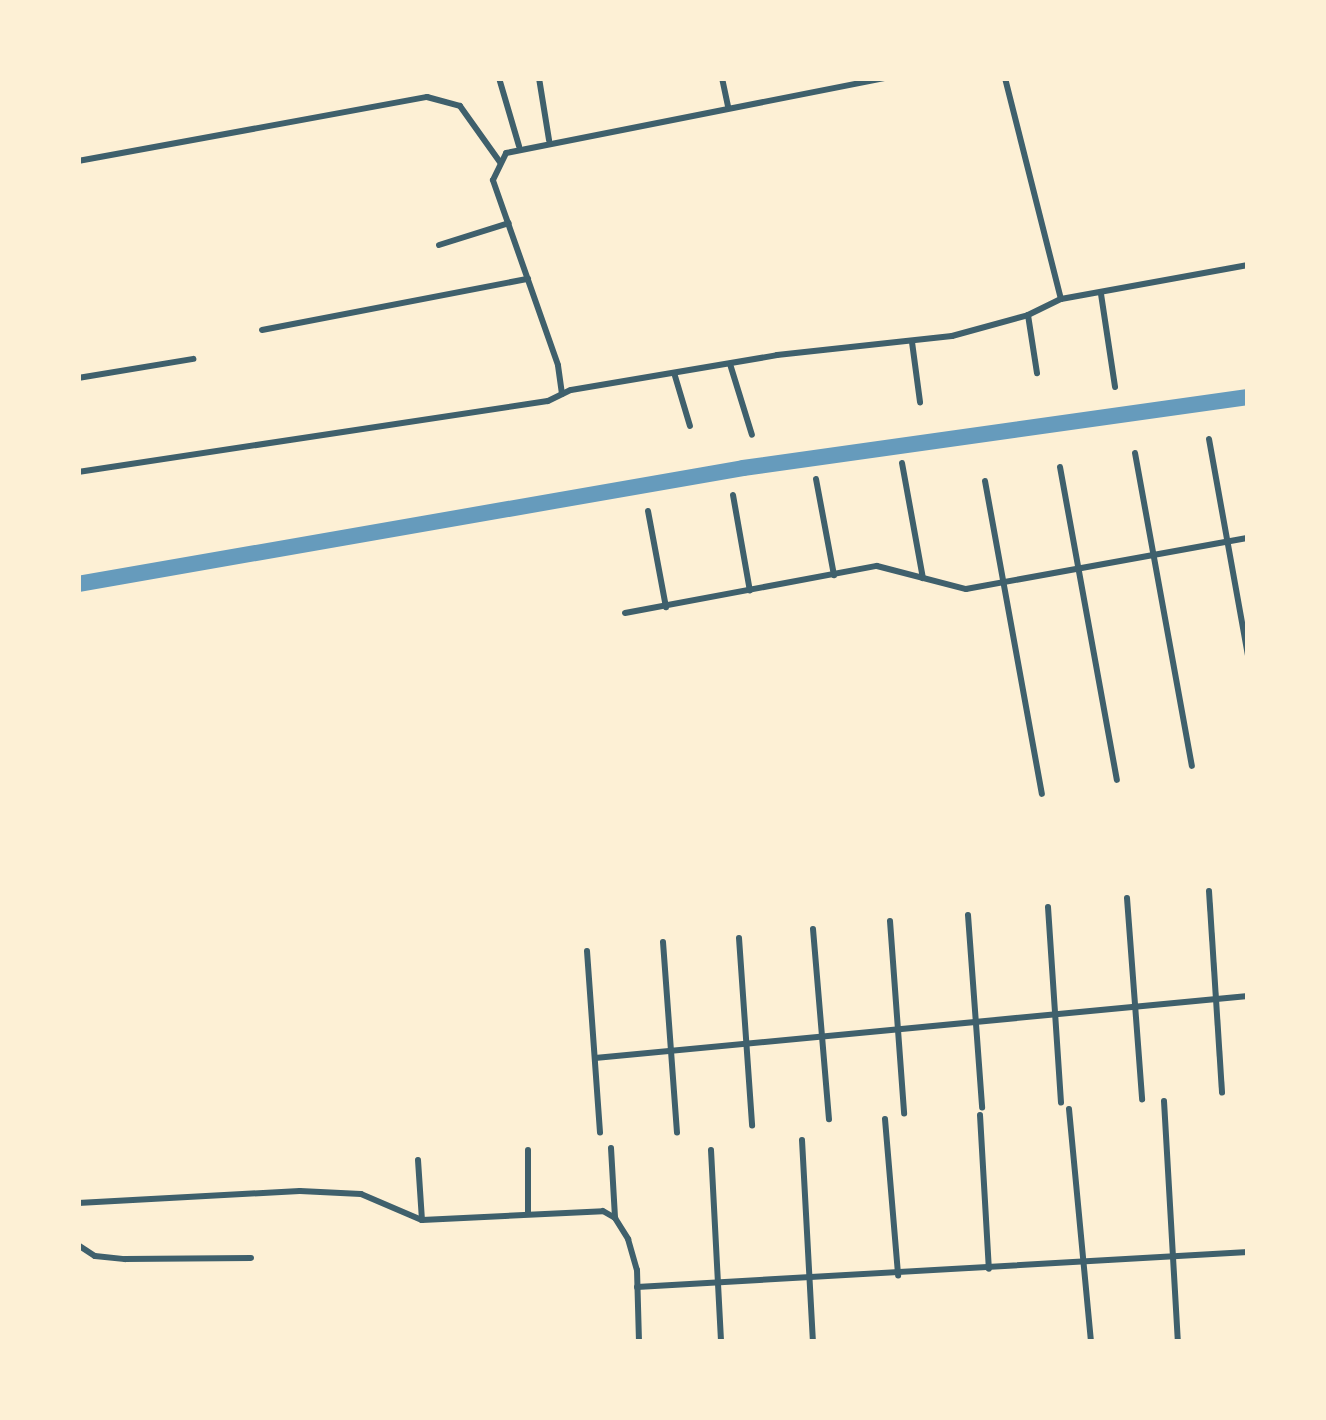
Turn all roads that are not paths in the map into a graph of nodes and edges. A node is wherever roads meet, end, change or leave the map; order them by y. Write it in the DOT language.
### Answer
graph roads {
  1 [pos="499,78"];
  2 [pos="539,78"];
  3 [pos="722,78"];
  4 [pos="883,78"];
  5 [pos="1005,78"];
  6 [pos="728,107"];
  7 [pos="549,140"];
  8 [pos="519,146"];
  9 [pos="78,161"];
  10 [pos="500,163"];
  11 [pos="508,224"];
  12 [pos="439,245"];
  13 [pos="1248,265"];
  14 [pos="528,279"];
  15 [pos="1101,294"];
  16 [pos="1061,299"];
  17 [pos="1028,315"];
  18 [pos="262,329"];
  19 [pos="912,342"];
  20 [pos="193,359"];
  21 [pos="730,364"];
  22 [pos="1037,374"];
  23 [pos="675,376"];
  24 [pos="78,378"];
  25 [pos="1115,387"];
  26 [pos="562,394"];
  27 [pos="920,402"];
  28 [pos="690,426"];
  29 [pos="752,435"];
  30 [pos="1209,439"];
  31 [pos="1136,453"];
  32 [pos="902,463"];
  33 [pos="1060,467"];
  34 [pos="78,472"];
  35 [pos="816,479"];
  36 [pos="985,482"];
  37 [pos="733,495"];
  38 [pos="648,511"];
  39 [pos="1248,538"];
  40 [pos="1227,542"];
  41 [pos="1154,556"];
  42 [pos="1078,570"];
  43 [pos="834,575"];
  44 [pos="923,578"];
  45 [pos="1004,584"];
  46 [pos="750,591"];
  47 [pos="666,607"];
  48 [pos="625,614"];
  49 [pos="1248,656"];
  50 [pos="1192,766"];
  51 [pos="1117,780"];
  52 [pos="1042,794"];
  53 [pos="1209,891"];
  54 [pos="1127,898"];
  55 [pos="1048,907"];
  56 [pos="968,915"];
  57 [pos="890,921"];
  58 [pos="813,929"];
  59 [pos="740,938"];
  60 [pos="663,942"];
  61 [pos="586,951"];
  62 [pos="1248,996"];
  63 [pos="1216,998"];
  64 [pos="1136,1005"];
  65 [pos="1054,1012"];
  66 [pos="975,1022"];
  67 [pos="899,1030"];
  68 [pos="821,1037"];
  69 [pos="747,1045"];
  70 [pos="671,1051"];
  71 [pos="595,1058"];
  72 [pos="1222,1093"];
  73 [pos="1142,1099"];
  74 [pos="1164,1101"];
  75 [pos="1061,1103"];
  76 [pos="1070,1109"];
  77 [pos="904,1113"];
  78 [pos="829,1119"];
  79 [pos="885,1119"];
  80 [pos="752,1126"];
  81 [pos="677,1132"];
  82 [pos="600,1133"];
  83 [pos="802,1140"];
  84 [pos="611,1148"];
  85 [pos="528,1150"];
  86 [pos="711,1150"];
  87 [pos="418,1160"];
  88 [pos="78,1203"];
  89 [pos="528,1214"];
  90 [pos="615,1217"];
  91 [pos="422,1220"];
  92 [pos="78,1245"];
  93 [pos="1248,1252"];
  94 [pos="1171,1257"];
  95 [pos="251,1258"];
  96 [pos="1082,1263"];
  97 [pos="989,1269"];
  98 [pos="898,1275"];
  99 [pos="808,1281"];
  100 [pos="717,1286"];
  101 [pos="637,1288"];
  102 [pos="639,1342"];
  103 [pos="722,1342"];
  104 [pos="813,1342"];
  105 [pos="1091,1342"];
  106 [pos="1178,1342"];
  1 -- 8 [label="street"];
  2 -- 7 [label="street"];
  3 -- 6 [label="street"];
  4 -- 6 [label="street"];
  5 -- 16 [label="street"];
  6 -- 7 [label="street"];
  7 -- 8 [label="street"];
  8 -- 10 [label="street"];
  9 -- 10 [label="street"];
  10 -- 11 [label="street"];
  11 -- 12 [label="street"];
  11 -- 14 [label="street"];
  13 -- 15 [label="street"];
  14 -- 18 [label="street"];
  14 -- 26 [label="street"];
  15 -- 16 [label="street"];
  15 -- 25 [label="street"];
  16 -- 17 [label="street"];
  17 -- 19 [label="street"];
  17 -- 22 [label="street"];
  19 -- 21 [label="street"];
  19 -- 27 [label="street"];
  20 -- 24 [label="street"];
  21 -- 23 [label="street"];
  21 -- 29 [label="street"];
  23 -- 26 [label="street"];
  23 -- 28 [label="street"];
  26 -- 34 [label="street"];
  30 -- 40 [label="street"];
  31 -- 41 [label="street"];
  32 -- 44 [label="street"];
  33 -- 42 [label="street"];
  35 -- 43 [label="street"];
  36 -- 45 [label="street"];
  37 -- 46 [label="street"];
  38 -- 47 [label="street"];
  39 -- 40 [label="street"];
  40 -- 41 [label="street"];
  40 -- 49 [label="street"];
  41 -- 42 [label="street"];
  41 -- 50 [label="street"];
  42 -- 45 [label="street"];
  42 -- 51 [label="street"];
  43 -- 44 [label="street"];
  43 -- 46 [label="street"];
  44 -- 45 [label="street"];
  45 -- 52 [label="street"];
  46 -- 47 [label="street"];
  47 -- 48 [label="street"];
  53 -- 63 [label="street"];
  54 -- 64 [label="street"];
  55 -- 65 [label="street"];
  56 -- 66 [label="street"];
  57 -- 67 [label="street"];
  58 -- 68 [label="street"];
  59 -- 69 [label="street"];
  60 -- 70 [label="street"];
  61 -- 71 [label="street"];
  62 -- 63 [label="street"];
  63 -- 64 [label="street"];
  63 -- 72 [label="street"];
  64 -- 65 [label="street"];
  64 -- 73 [label="street"];
  65 -- 66 [label="street"];
  65 -- 75 [label="street"];
  66 -- 67 [label="street"];
  66 -- 97 [label="street"];
  67 -- 68 [label="street"];
  67 -- 77 [label="street"];
  68 -- 69 [label="street"];
  68 -- 78 [label="street"];
  69 -- 70 [label="street"];
  69 -- 80 [label="street"];
  70 -- 71 [label="street"];
  70 -- 81 [label="street"];
  71 -- 82 [label="street"];
  74 -- 94 [label="street"];
  76 -- 96 [label="street"];
  79 -- 98 [label="street"];
  83 -- 99 [label="street"];
  84 -- 90 [label="street"];
  85 -- 89 [label="street"];
  86 -- 100 [label="street"];
  87 -- 91 [label="street"];
  88 -- 91 [label="street"];
  89 -- 90 [label="street"];
  89 -- 91 [label="street"];
  90 -- 101 [label="street"];
  92 -- 95 [label="street"];
  93 -- 94 [label="street"];
  94 -- 96 [label="street"];
  94 -- 106 [label="street"];
  96 -- 97 [label="street"];
  96 -- 105 [label="street"];
  97 -- 98 [label="street"];
  98 -- 99 [label="street"];
  99 -- 100 [label="street"];
  99 -- 104 [label="street"];
  100 -- 101 [label="street"];
  100 -- 103 [label="street"];
  101 -- 102 [label="street"];
}
